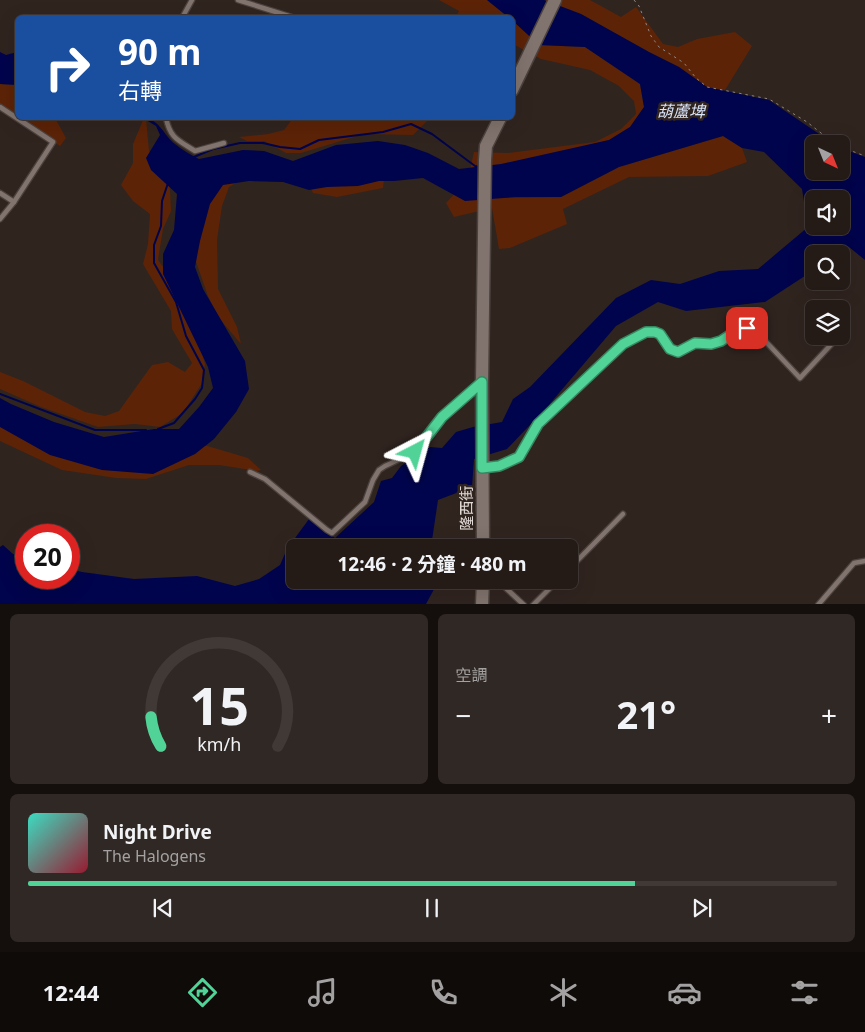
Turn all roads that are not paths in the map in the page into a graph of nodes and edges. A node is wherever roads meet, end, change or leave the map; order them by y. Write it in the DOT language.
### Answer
graph roads {
  1 [pos="192,0"];
  2 [pos="238,0"];
  3 [pos="555,0"];
  4 [pos="184,15"];
  5 [pos="286,15"];
  6 [pos="515,84"];
  7 [pos="0,107"];
  8 [pos="15,117"];
  9 [pos="20,120"];
  10 [pos="166,120"];
  11 [pos="499,120"];
  12 [pos="224,143"];
  13 [pos="0,193"];
  14 [pos="14,202"];
  15 [pos="0,219"];
  16 [pos="831,345"];
  17 [pos="482,382"];
  18 [pos="482,468"];
  19 [pos="250,472"];
  20 [pos="623,514"];
  21 [pos="483,539"];
  22 [pos="578,560"];
  23 [pos="865,561"];
  24 [pos="483,589"];
  25 [pos="507,589"];
  26 [pos="549,589"];
  27 [pos="482,604"];
  28 [pos="524,604"];
  29 [pos="533,604"];
  30 [pos="818,604"];
  1 -- 4 [label="lane"];
  2 -- 5 [label="lane"];
  3 -- 6 [label="street"];
  7 -- 8 [label="lane"];
  9 -- 14 [label="lane"];
  10 -- 12 [label="lane"];
  11 -- 17 [label="street, 隆西街"];
  13 -- 14 [label="lane"];
  14 -- 15 [label="lane"];
  16 -- 18 [label="lane"];
  17 -- 18 [label="street, 隆西街"];
  17 -- 19 [label="lane"];
  18 -- 21 [label="street, 隆西街"];
  20 -- 22 [label="lane"];
  23 -- 30 [label="lane"];
  24 -- 27 [label="street"];
  25 -- 28 [label="lane"];
  26 -- 29 [label="lane"];
}
